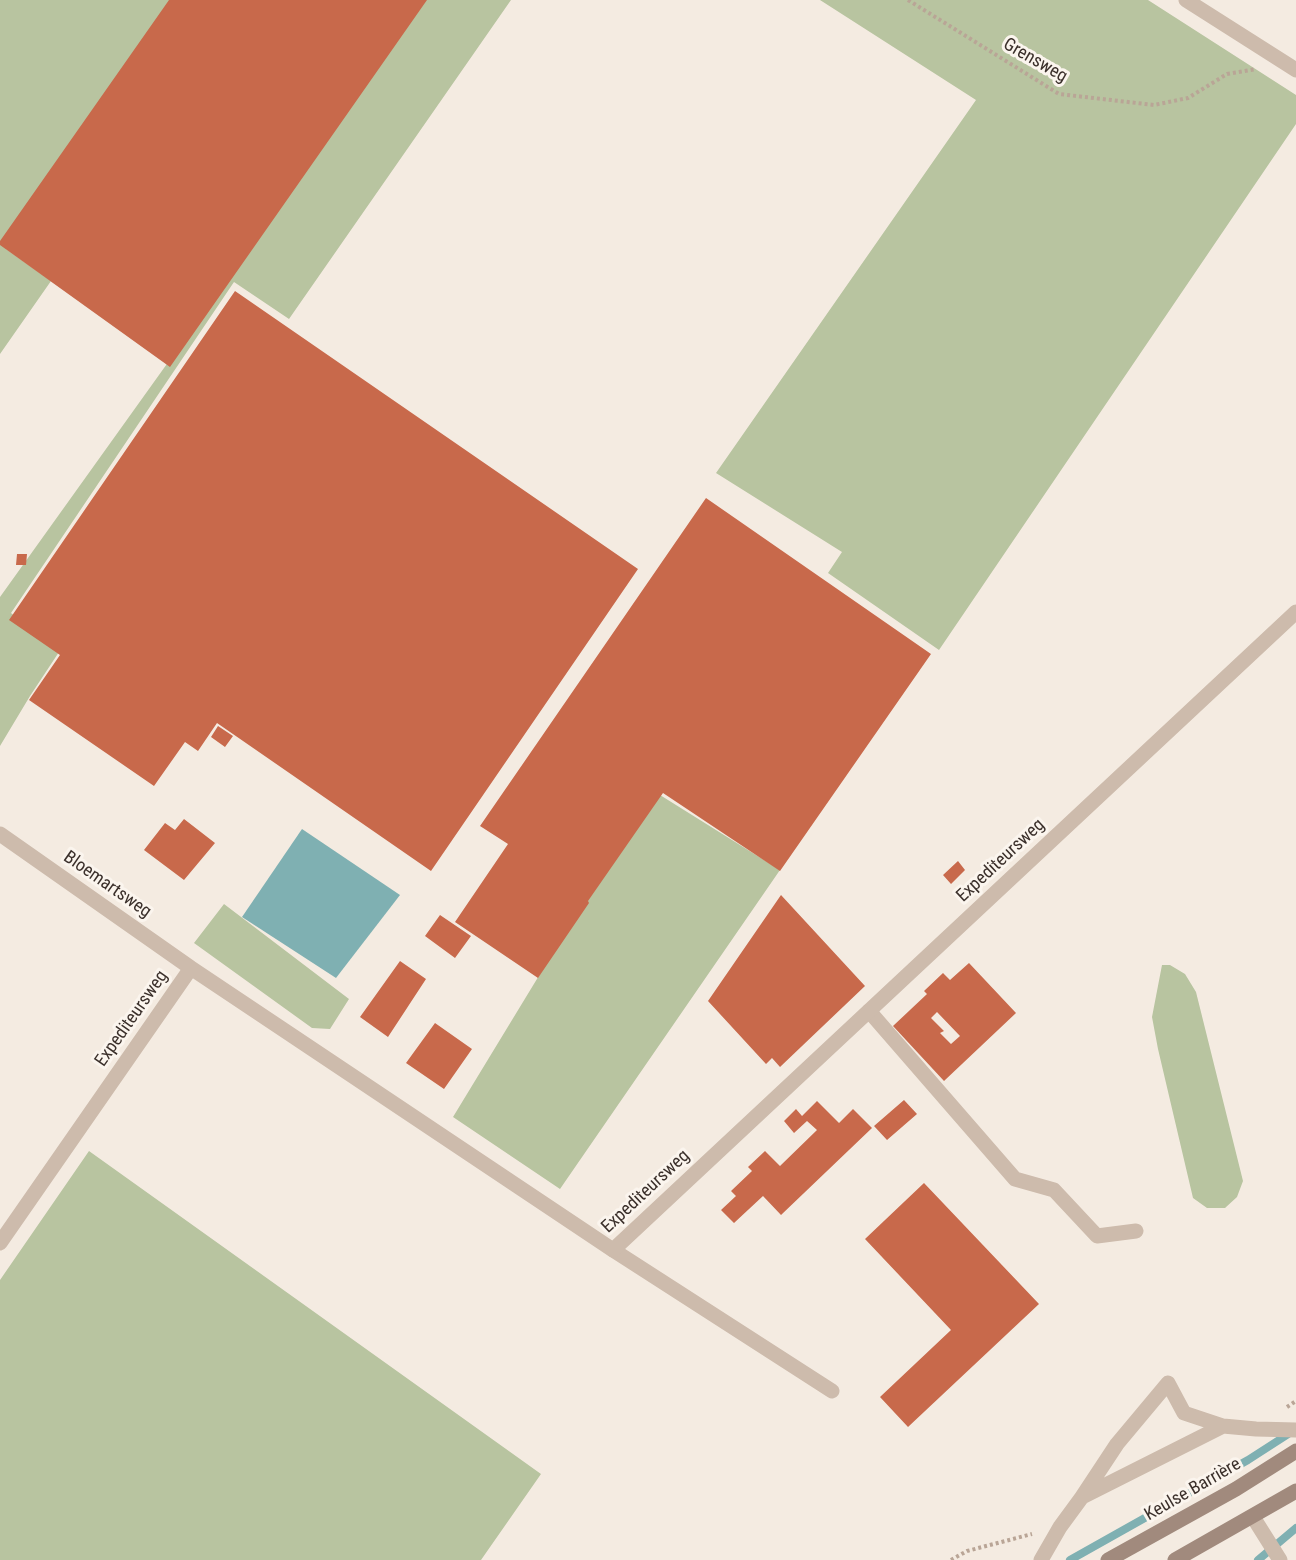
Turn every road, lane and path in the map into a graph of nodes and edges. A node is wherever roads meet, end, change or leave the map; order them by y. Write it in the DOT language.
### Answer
graph roads {
  1 [pos="908,0"];
  2 [pos="1186,0"];
  3 [pos="1296,70"];
  4 [pos="1227,74"];
  5 [pos="1296,612"];
  6 [pos="0,834"];
  7 [pos="191,968"];
  8 [pos="869,1011"];
  9 [pos="1136,1232"];
  10 [pos="0,1243"];
  11 [pos="613,1250"];
  12 [pos="832,1390"];
  13 [pos="1223,1426"];
  14 [pos="1296,1430"];
  15 [pos="1296,1451"];
  16 [pos="1296,1491"];
  17 [pos="1082,1497"];
  18 [pos="1253,1517"];
  19 [pos="1041,1560"];
  20 [pos="1108,1560"];
  21 [pos="1175,1560"];
  22 [pos="1280,1560"];
  1 -- 4 [label="path, Grensweg"];
  2 -- 3 [label="street"];
  5 -- 8 [label="street, Expediteursweg"];
  6 -- 7 [label="street, Bloemartsweg"];
  7 -- 10 [label="street, Expediteursweg"];
  7 -- 11 [label="street, Expediteursweg"];
  8 -- 9 [label="street"];
  8 -- 11 [label="street, Expediteursweg"];
  11 -- 12 [label="street"];
  13 -- 14 [label="street"];
  13 -- 17 [label="street"];
  13 -- 17 [label="street"];
  15 -- 20 [label="main road, Keulse Barrière"];
  16 -- 18 [label="main road"];
  17 -- 19 [label="street"];
  18 -- 21 [label="main road"];
  18 -- 22 [label="street"];
}
